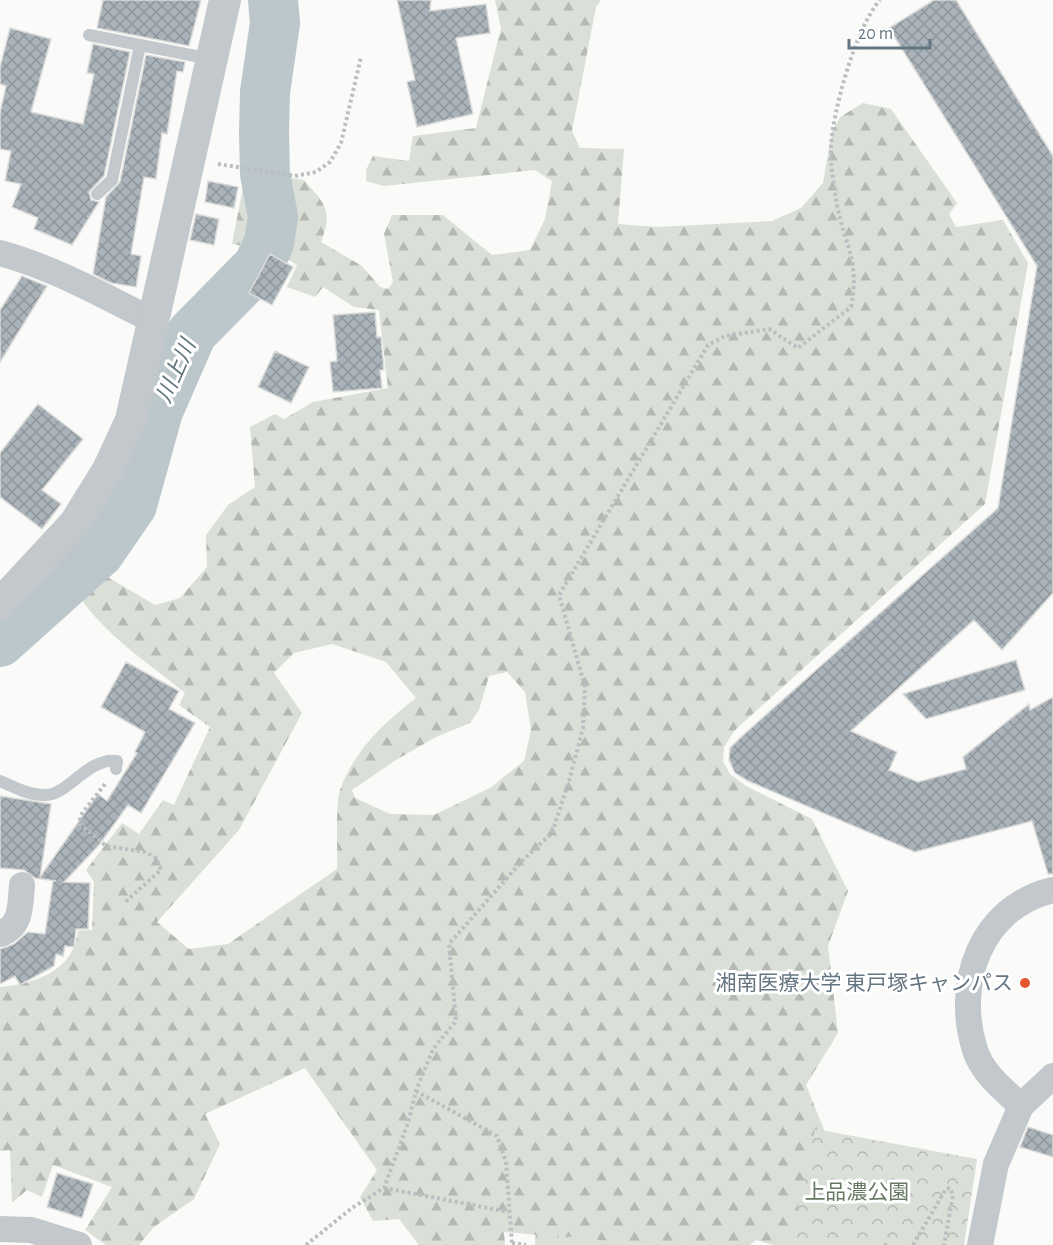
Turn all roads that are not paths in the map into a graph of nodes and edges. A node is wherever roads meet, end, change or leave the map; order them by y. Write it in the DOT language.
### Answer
graph roads {
  1 [pos="225,0"];
  2 [pos="89,35"];
  3 [pos="140,45"];
  4 [pos="212,59"];
  5 [pos="97,194"];
  6 [pos="0,254"];
  7 [pos="154,321"];
  8 [pos="0,604"];
  9 [pos="116,769"];
  10 [pos="0,781"];
  11 [pos="22,885"];
  12 [pos="1053,890"];
  13 [pos="0,933"];
  14 [pos="1053,1076"];
  15 [pos="1021,1106"];
  16 [pos="0,1229"];
  17 [pos="79,1245"];
  18 [pos="980,1245"];
  1 -- 4 [label="street"];
  2 -- 3 [label="lane"];
  3 -- 4 [label="lane"];
  3 -- 5 [label="lane"];
  4 -- 7 [label="street"];
  6 -- 7 [label="street"];
  7 -- 8 [label="street"];
  9 -- 10 [label="lane"];
  11 -- 13 [label="street"];
  12 -- 15 [label="street"];
  14 -- 15 [label="street"];
  15 -- 18 [label="street"];
  16 -- 17 [label="street"];
}
